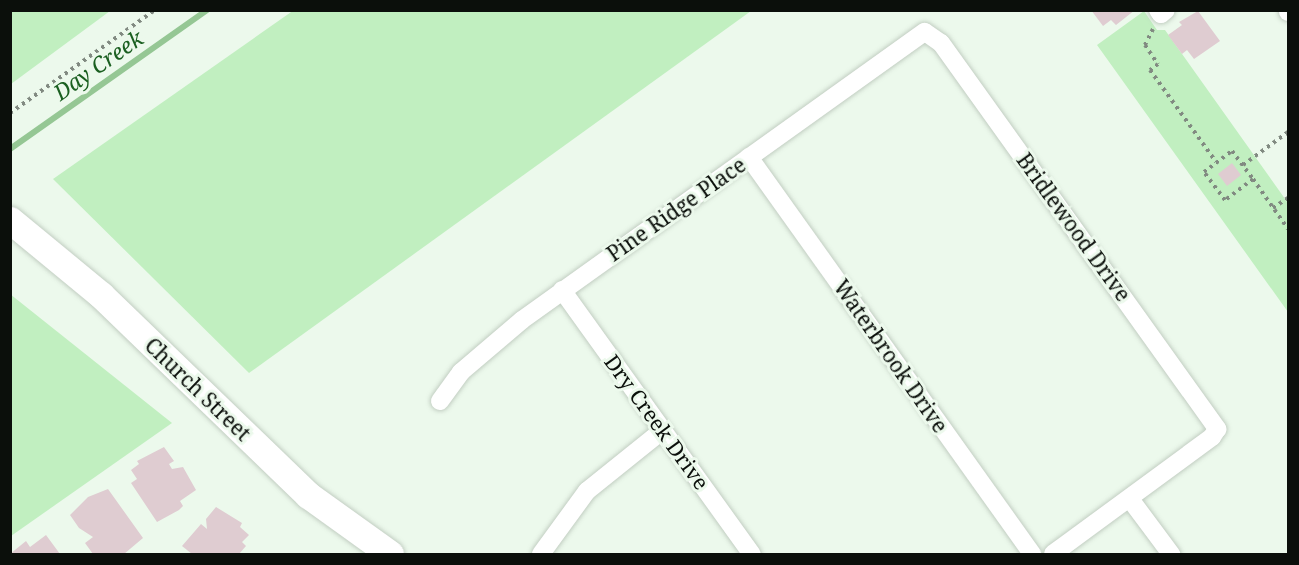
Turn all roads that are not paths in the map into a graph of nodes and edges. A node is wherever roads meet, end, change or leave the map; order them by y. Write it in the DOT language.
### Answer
graph roads {
  1 [pos="925,32"];
  2 [pos="749,157"];
  3 [pos="10,220"];
  4 [pos="562,290"];
  5 [pos="440,401"];
  6 [pos="663,430"];
  7 [pos="1130,499"];
  8 [pos="390,555"];
  9 [pos="541,555"];
  10 [pos="752,555"];
  11 [pos="1032,555"];
  12 [pos="1053,555"];
  13 [pos="1171,555"];
  1 -- 2 [label="street, Pine Ridge Place"];
  1 -- 7 [label="street, Bridlewood Drive"];
  2 -- 4 [label="street, Pine Ridge Place"];
  2 -- 11 [label="street, Waterbrook Drive"];
  3 -- 8 [label="main road, Church Street"];
  4 -- 5 [label="street, Pine Ridge Place"];
  4 -- 6 [label="street, Dry Creek Drive"];
  6 -- 9 [label="street"];
  6 -- 10 [label="street, Dry Creek Drive"];
  7 -- 12 [label="street"];
  7 -- 13 [label="street"];
}
